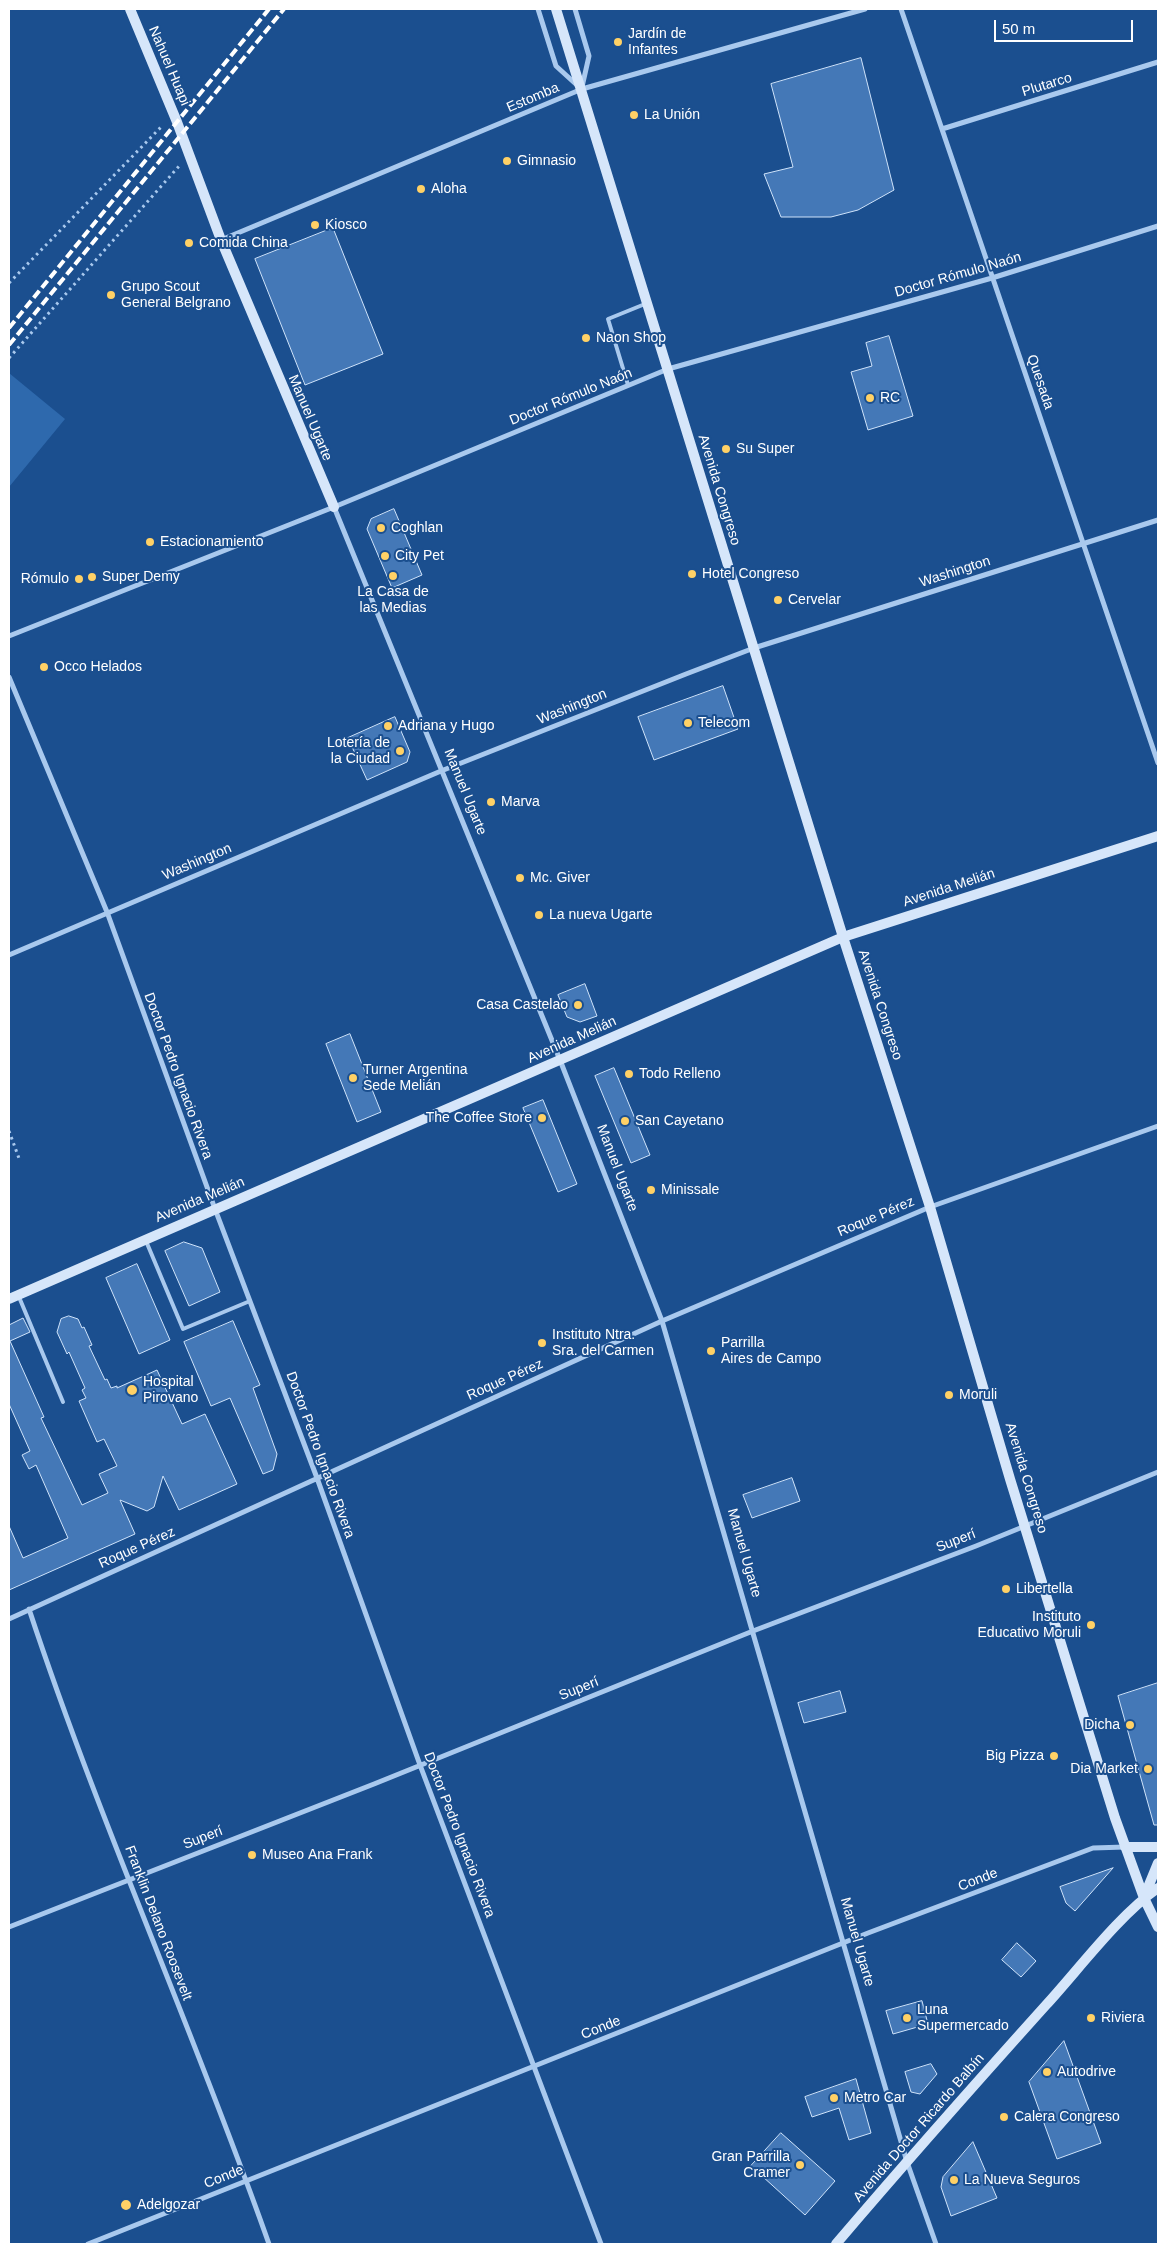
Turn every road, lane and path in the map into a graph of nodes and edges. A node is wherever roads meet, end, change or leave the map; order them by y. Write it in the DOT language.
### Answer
graph roads {
  1 [pos="130,9"];
  2 [pos="538,9"];
  3 [pos="556,9"];
  4 [pos="575,9"];
  5 [pos="865,9"];
  6 [pos="901,9"];
  7 [pos="1158,62"];
  8 [pos="582,90"];
  9 [pos="174,113"];
  10 [pos="942,129"];
  11 [pos="181,134"];
  12 [pos="188,155"];
  13 [pos="1158,226"];
  14 [pos="221,240"];
  15 [pos="992,278"];
  16 [pos="9,283"];
  17 [pos="648,304"];
  18 [pos="9,358"];
  19 [pos="668,369"];
  20 [pos="628,385"];
  21 [pos="334,507"];
  22 [pos="1158,520"];
  23 [pos="1084,542"];
  24 [pos="9,636"];
  25 [pos="754,648"];
  26 [pos="9,677"];
  27 [pos="1158,763"];
  28 [pos="441,771"];
  29 [pos="1158,836"];
  30 [pos="107,912"];
  31 [pos="843,936"];
  32 [pos="9,955"];
  33 [pos="560,1060"];
  34 [pos="1158,1126"];
  35 [pos="9,1131"];
  36 [pos="20,1161"];
  37 [pos="930,1207"];
  38 [pos="214,1209"];
  39 [pos="145,1239"];
  40 [pos="14,1297"];
  41 [pos="250,1301"];
  42 [pos="662,1322"];
  43 [pos="63,1402"];
  44 [pos="1158,1472"];
  45 [pos="317,1478"];
  46 [pos="1026,1524"];
  47 [pos="29,1609"];
  48 [pos="9,1618"];
  49 [pos="753,1631"];
  50 [pos="420,1766"];
  51 [pos="1125,1847"];
  52 [pos="1158,1847"];
  53 [pos="1158,1863"];
  54 [pos="128,1879"];
  55 [pos="1158,1888"];
  56 [pos="1144,1898"];
  57 [pos="9,1927"];
  58 [pos="1158,1927"];
  59 [pos="842,1944"];
  60 [pos="534,2066"];
  61 [pos="906,2162"];
  62 [pos="247,2180"];
  63 [pos="88,2244"];
  64 [pos="269,2244"];
  65 [pos="601,2244"];
  66 [pos="836,2244"];
  67 [pos="936,2244"];
  1 -- 9 [label="main road, Nahuel Huapi"];
  2 -- 8 [label="street"];
  3 -- 8 [label="main road, Avenida Congreso"];
  4 -- 8 [label="street, Avenida Congreso"];
  5 -- 8 [label="street, Estomba"];
  6 -- 10 [label="street, Quesada"];
  7 -- 10 [label="street, Plutarco"];
  8 -- 14 [label="street, Estomba"];
  8 -- 17 [label="main road, Avenida Congreso"];
  9 -- 11 [label="main road, Nahuel Huapi"];
  9 -- 16 [label="path"];
  10 -- 15 [label="street, Quesada"];
  11 -- 12 [label="main road, Manuel Ugarte"];
  12 -- 14 [label="main road, Manuel Ugarte"];
  12 -- 18 [label="path"];
  13 -- 15 [label="street, Doctor Rómulo Naón"];
  14 -- 21 [label="main road, Manuel Ugarte"];
  15 -- 19 [label="street, Doctor Rómulo Naón"];
  15 -- 23 [label="street, Quesada"];
  17 -- 19 [label="main road, Avenida Congreso"];
  17 -- 20 [label="lane"];
  19 -- 20 [label="street, Doctor Rómulo Naón"];
  19 -- 25 [label="main road, Avenida Congreso"];
  20 -- 21 [label="street, Doctor Rómulo Naón"];
  21 -- 24 [label="street, Doctor Rómulo Naón"];
  21 -- 28 [label="street, Manuel Ugarte"];
  22 -- 23 [label="street, Washington"];
  23 -- 25 [label="street, Washington"];
  23 -- 27 [label="street, Quesada"];
  25 -- 28 [label="street, Washington"];
  25 -- 31 [label="main road, Avenida Congreso"];
  26 -- 30 [label="street, Doctor Pedro Ignacio Rivera"];
  28 -- 30 [label="street, Washington"];
  28 -- 33 [label="street, Manuel Ugarte"];
  29 -- 31 [label="main road, Avenida Melián"];
  30 -- 32 [label="street, Washington"];
  30 -- 38 [label="street, Doctor Pedro Ignacio Rivera"];
  31 -- 33 [label="main road, Avenida Melián"];
  31 -- 37 [label="main road, Avenida Congreso"];
  33 -- 38 [label="main road, Avenida Melián"];
  33 -- 42 [label="street, Manuel Ugarte"];
  34 -- 37 [label="street, Roque Pérez"];
  35 -- 36 [label="path"];
  37 -- 42 [label="street, Roque Pérez"];
  37 -- 46 [label="main road, Avenida Congreso"];
  38 -- 39 [label="main road, Avenida Melián"];
  38 -- 41 [label="street, Doctor Pedro Ignacio Rivera"];
  39 -- 40 [label="main road, Avenida Melián"];
  39 -- 41 [label="lane"];
  40 -- 43 [label="lane"];
  41 -- 45 [label="street, Doctor Pedro Ignacio Rivera"];
  42 -- 45 [label="street, Roque Pérez"];
  42 -- 49 [label="street, Manuel Ugarte"];
  44 -- 46 [label="street, Superí"];
  45 -- 47 [label="street, Roque Pérez"];
  45 -- 50 [label="street, Doctor Pedro Ignacio Rivera"];
  46 -- 49 [label="street, Superí"];
  46 -- 51 [label="main road, Avenida Congreso"];
  47 -- 48 [label="street, Roque Pérez"];
  47 -- 54 [label="street, Franklin Delano Roosevelt"];
  49 -- 50 [label="street, Superí"];
  49 -- 59 [label="street, Manuel Ugarte"];
  50 -- 54 [label="street, Superí"];
  50 -- 60 [label="street, Doctor Pedro Ignacio Rivera"];
  51 -- 52 [label="main road"];
  51 -- 56 [label="main road, Avenida Congreso"];
  51 -- 59 [label="street, Conde"];
  53 -- 56 [label="main road, Avenida Doctor Ricardo Balbín"];
  54 -- 57 [label="street, Superí"];
  54 -- 62 [label="street, Franklin Delano Roosevelt"];
  55 -- 56 [label="main road, Avenida Doctor Ricardo Balbín"];
  56 -- 58 [label="main road, Avenida Congreso"];
  56 -- 61 [label="main road, Avenida Doctor Ricardo Balbín"];
  59 -- 60 [label="street, Conde"];
  59 -- 61 [label="street, Manuel Ugarte"];
  60 -- 62 [label="street, Conde"];
  60 -- 65 [label="street, Doctor Pedro Ignacio Rivera"];
  61 -- 66 [label="main road, Avenida Doctor Ricardo Balbín"];
  61 -- 67 [label="street, Manuel Ugarte"];
  62 -- 63 [label="street, Conde"];
  62 -- 64 [label="street, Franklin Delano Roosevelt"];
}
